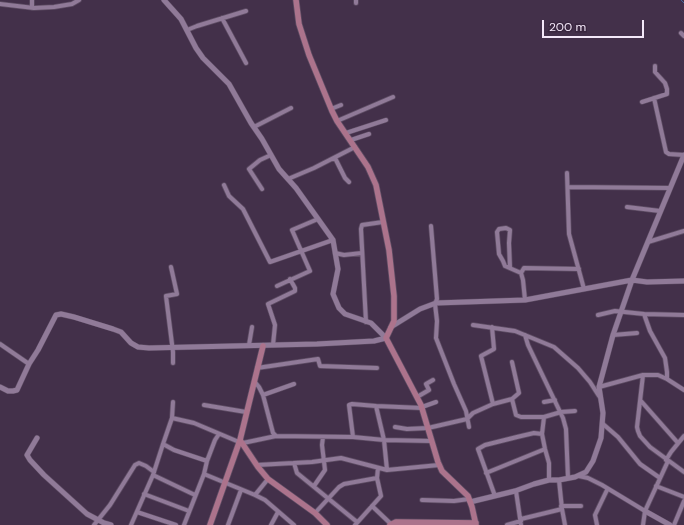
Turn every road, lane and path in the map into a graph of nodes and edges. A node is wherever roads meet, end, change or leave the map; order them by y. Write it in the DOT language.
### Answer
graph roads {
  1 [pos="32,0"];
  2 [pos="79,0"];
  3 [pos="164,0"];
  4 [pos="296,0"];
  5 [pos="0,4"];
  6 [pos="32,8"];
  7 [pos="246,10"];
  8 [pos="222,18"];
  9 [pos="187,30"];
  10 [pos="246,63"];
  11 [pos="655,66"];
  12 [pos="393,97"];
  13 [pos="654,98"];
  14 [pos="642,102"];
  15 [pos="341,105"];
  16 [pos="291,108"];
  17 [pos="331,109"];
  18 [pos="337,120"];
  19 [pos="386,120"];
  20 [pos="254,127"];
  21 [pos="346,133"];
  22 [pos="369,134"];
  23 [pos="351,140"];
  24 [pos="355,147"];
  25 [pos="271,154"];
  26 [pos="684,155"];
  27 [pos="335,158"];
  28 [pos="567,173"];
  29 [pos="288,179"];
  30 [pos="349,182"];
  31 [pos="224,185"];
  32 [pos="568,187"];
  33 [pos="670,188"];
  34 [pos="262,189"];
  35 [pos="627,207"];
  36 [pos="660,211"];
  37 [pos="318,219"];
  38 [pos="383,222"];
  39 [pos="431,226"];
  40 [pos="684,231"];
  41 [pos="332,240"];
  42 [pos="648,242"];
  43 [pos="301,250"];
  44 [pos="335,253"];
  45 [pos="362,253"];
  46 [pos="172,267"];
  47 [pos="510,268"];
  48 [pos="579,269"];
  49 [pos="521,273"];
  50 [pos="290,279"];
  51 [pos="632,280"];
  52 [pos="684,281"];
  53 [pos="277,286"];
  54 [pos="584,289"];
  55 [pos="525,300"];
  56 [pos="435,304"];
  57 [pos="620,312"];
  58 [pos="644,314"];
  59 [pos="684,315"];
  60 [pos="598,316"];
  61 [pos="366,322"];
  62 [pos="473,325"];
  63 [pos="252,327"];
  64 [pos="391,327"];
  65 [pos="492,327"];
  66 [pos="637,333"];
  67 [pos="613,334"];
  68 [pos="525,335"];
  69 [pos="386,338"];
  70 [pos="0,344"];
  71 [pos="249,345"];
  72 [pos="273,345"];
  73 [pos="263,346"];
  74 [pos="173,348"];
  75 [pos="173,362"];
  76 [pos="512,362"];
  77 [pos="29,364"];
  78 [pos="258,368"];
  79 [pos="377,368"];
  80 [pos="643,376"];
  81 [pos="667,379"];
  82 [pos="433,380"];
  83 [pos="254,381"];
  84 [pos="294,384"];
  85 [pos="0,387"];
  86 [pos="599,387"];
  87 [pos="684,390"];
  88 [pos="263,395"];
  89 [pos="600,396"];
  90 [pos="417,397"];
  91 [pos="512,399"];
  92 [pos="555,400"];
  93 [pos="641,401"];
  94 [pos="173,402"];
  95 [pos="436,402"];
  96 [pos="544,402"];
  97 [pos="493,404"];
  98 [pos="204,405"];
  99 [pos="376,406"];
  100 [pos="422,408"];
  101 [pos="575,411"];
  102 [pos="246,412"];
  103 [pos="561,412"];
  104 [pos="544,417"];
  105 [pos="172,418"];
  106 [pos="467,419"];
  107 [pos="603,424"];
  108 [pos="395,427"];
  109 [pos="469,427"];
  110 [pos="428,428"];
  111 [pos="219,434"];
  112 [pos="542,434"];
  113 [pos="276,436"];
  114 [pos="684,436"];
  115 [pos="323,437"];
  116 [pos="353,437"];
  117 [pos="37,438"];
  118 [pos="384,440"];
  119 [pos="432,441"];
  120 [pos="241,442"];
  121 [pos="163,444"];
  122 [pos="678,444"];
  123 [pos="545,449"];
  124 [pos="324,460"];
  125 [pos="667,460"];
  126 [pos="207,461"];
  127 [pos="294,463"];
  128 [pos="684,464"];
  129 [pos="439,465"];
  130 [pos="257,466"];
  131 [pos="378,468"];
  132 [pos="680,468"];
  133 [pos="387,470"];
  134 [pos="684,472"];
  135 [pos="153,473"];
  136 [pos="486,473"];
  137 [pos="204,474"];
  138 [pos="579,476"];
  139 [pos="377,478"];
  140 [pos="568,478"];
  141 [pos="660,478"];
  142 [pos="268,479"];
  143 [pos="549,480"];
  144 [pos="559,480"];
  145 [pos="226,482"];
  146 [pos="314,486"];
  147 [pos="656,486"];
  148 [pos="241,490"];
  149 [pos="607,490"];
  150 [pos="516,491"];
  151 [pos="144,494"];
  152 [pos="195,495"];
  153 [pos="255,495"];
  154 [pos="495,496"];
  155 [pos="684,497"];
  156 [pos="329,499"];
  157 [pos="422,500"];
  158 [pos="469,500"];
  159 [pos="684,501"];
  160 [pos="372,506"];
  161 [pos="581,506"];
  162 [pos="561,508"];
  163 [pos="189,511"];
  164 [pos="645,511"];
  165 [pos="137,512"];
  166 [pos="278,512"];
  167 [pos="315,513"];
  168 [pos="98,520"];
  169 [pos="521,522"];
  170 [pos="356,523"];
  171 [pos="292,524"];
  172 [pos="415,524"];
  173 [pos="476,524"];
  174 [pos="94,525"];
  175 [pos="111,525"];
  176 [pos="131,525"];
  177 [pos="176,525"];
  178 [pos="184,525"];
  179 [pos="210,525"];
  180 [pos="228,525"];
  181 [pos="270,525"];
  182 [pos="327,525"];
  183 [pos="391,525"];
  184 [pos="507,525"];
  185 [pos="565,525"];
  186 [pos="597,525"];
  187 [pos="643,525"];
  188 [pos="670,525"];
  189 [pos="674,525"];
  1 -- 6 [label="street"];
  2 -- 6 [label="street"];
  3 -- 9 [label="street"];
  4 -- 17 [label="main road"];
  5 -- 6 [label="street"];
  7 -- 8 [label="street"];
  8 -- 9 [label="street"];
  8 -- 10 [label="street"];
  9 -- 20 [label="street"];
  11 -- 13 [label="street"];
  12 -- 18 [label="street"];
  13 -- 14 [label="street"];
  13 -- 26 [label="street"];
  15 -- 17 [label="street"];
  16 -- 20 [label="street"];
  17 -- 18 [label="main road"];
  18 -- 21 [label="main road"];
  19 -- 21 [label="street"];
  20 -- 25 [label="street"];
  21 -- 23 [label="main road"];
  22 -- 23 [label="street"];
  23 -- 24 [label="main road"];
  24 -- 27 [label="street"];
  24 -- 38 [label="main road"];
  25 -- 29 [label="street"];
  25 -- 34 [label="street"];
  26 -- 33 [label="street"];
  27 -- 29 [label="street"];
  27 -- 30 [label="street"];
  28 -- 32 [label="street"];
  29 -- 37 [label="street"];
  31 -- 43 [label="street"];
  32 -- 33 [label="street"];
  32 -- 48 [label="street"];
  33 -- 36 [label="street"];
  35 -- 36 [label="street"];
  36 -- 42 [label="street"];
  37 -- 41 [label="street"];
  37 -- 43 [label="street"];
  38 -- 45 [label="street"];
  38 -- 64 [label="main road"];
  39 -- 56 [label="street"];
  40 -- 42 [label="street"];
  41 -- 43 [label="street"];
  41 -- 44 [label="street"];
  42 -- 51 [label="street"];
  43 -- 50 [label="street"];
  44 -- 45 [label="street"];
  44 -- 61 [label="street"];
  45 -- 61 [label="street"];
  46 -- 74 [label="street"];
  47 -- 47 [label="street"];
  47 -- 49 [label="street"];
  48 -- 49 [label="street"];
  48 -- 54 [label="street"];
  49 -- 55 [label="street"];
  50 -- 53 [label="street"];
  50 -- 72 [label="street"];
  51 -- 52 [label="street"];
  51 -- 54 [label="street"];
  51 -- 57 [label="street"];
  54 -- 55 [label="street"];
  55 -- 56 [label="street"];
  56 -- 64 [label="street"];
  56 -- 106 [label="street"];
  57 -- 58 [label="street"];
  57 -- 60 [label="street"];
  57 -- 67 [label="street"];
  58 -- 59 [label="street"];
  58 -- 81 [label="street"];
  61 -- 69 [label="street"];
  62 -- 65 [label="street"];
  63 -- 71 [label="street"];
  64 -- 69 [label="main road"];
  65 -- 68 [label="street"];
  65 -- 97 [label="street"];
  66 -- 67 [label="street"];
  67 -- 86 [label="street"];
  68 -- 89 [label="street"];
  68 -- 92 [label="street"];
  69 -- 72 [label="street"];
  69 -- 90 [label="main road"];
  70 -- 77 [label="street"];
  71 -- 73 [label="street"];
  71 -- 74 [label="street"];
  72 -- 73 [label="street"];
  73 -- 78 [label="main road"];
  74 -- 75 [label="street"];
  74 -- 77 [label="street"];
  76 -- 91 [label="street"];
  77 -- 85 [label="street"];
  78 -- 79 [label="street"];
  78 -- 83 [label="main road"];
  80 -- 81 [label="street"];
  80 -- 86 [label="street"];
  80 -- 93 [label="street"];
  81 -- 87 [label="street"];
  82 -- 90 [label="street"];
  83 -- 88 [label="street"];
  83 -- 102 [label="main road"];
  84 -- 88 [label="street"];
  86 -- 89 [label="street"];
  88 -- 113 [label="street"];
  89 -- 107 [label="street"];
  90 -- 100 [label="main road"];
  91 -- 97 [label="street"];
  91 -- 104 [label="street"];
  92 -- 96 [label="street"];
  92 -- 103 [label="street"];
  93 -- 122 [label="street"];
  93 -- 125 [label="street"];
  94 -- 105 [label="street"];
  95 -- 100 [label="street"];
  97 -- 106 [label="street"];
  98 -- 102 [label="street"];
  99 -- 100 [label="street"];
  99 -- 116 [label="street"];
  99 -- 118 [label="street"];
  100 -- 110 [label="main road"];
  101 -- 103 [label="street"];
  102 -- 120 [label="main road"];
  103 -- 104 [label="street"];
  103 -- 140 [label="street"];
  104 -- 112 [label="street"];
  105 -- 111 [label="street"];
  105 -- 121 [label="street"];
  106 -- 109 [label="street"];
  106 -- 110 [label="street"];
  107 -- 138 [label="street"];
  107 -- 141 [label="street"];
  108 -- 110 [label="street"];
  110 -- 119 [label="main road"];
  111 -- 120 [label="street"];
  111 -- 126 [label="street"];
  112 -- 123 [label="street"];
  112 -- 136 [label="street"];
  113 -- 115 [label="street"];
  113 -- 120 [label="street"];
  114 -- 122 [label="street"];
  115 -- 116 [label="street"];
  115 -- 124 [label="street"];
  116 -- 118 [label="street"];
  117 -- 168 [label="street"];
  118 -- 119 [label="street"];
  118 -- 133 [label="street"];
  119 -- 129 [label="main road"];
  120 -- 130 [label="main road"];
  120 -- 145 [label="main road"];
  121 -- 126 [label="street"];
  121 -- 135 [label="street"];
  122 -- 125 [label="street"];
  123 -- 136 [label="street"];
  123 -- 143 [label="street"];
  124 -- 127 [label="street"];
  124 -- 131 [label="street"];
  124 -- 146 [label="street"];
  125 -- 132 [label="street"];
  125 -- 141 [label="street"];
  126 -- 137 [label="street"];
  127 -- 130 [label="street"];
  127 -- 146 [label="street"];
  128 -- 132 [label="street"];
  129 -- 133 [label="street"];
  129 -- 158 [label="main road"];
  130 -- 142 [label="main road"];
  131 -- 133 [label="street"];
  131 -- 139 [label="street"];
  132 -- 134 [label="street"];
  135 -- 151 [label="street"];
  135 -- 152 [label="street"];
  135 -- 168 [label="street"];
  136 -- 154 [label="street"];
  137 -- 145 [label="street"];
  137 -- 152 [label="street"];
  138 -- 140 [label="street"];
  138 -- 149 [label="street"];
  139 -- 156 [label="street"];
  139 -- 160 [label="street"];
  140 -- 144 [label="street"];
  141 -- 147 [label="street"];
  142 -- 153 [label="street"];
  142 -- 167 [label="main road"];
  143 -- 144 [label="street"];
  143 -- 150 [label="street"];
  144 -- 162 [label="street"];
  145 -- 148 [label="street"];
  145 -- 179 [label="main road"];
  146 -- 156 [label="street"];
  147 -- 155 [label="street"];
  147 -- 164 [label="street"];
  148 -- 153 [label="street"];
  148 -- 180 [label="street"];
  149 -- 164 [label="street"];
  149 -- 186 [label="street"];
  150 -- 154 [label="street"];
  150 -- 169 [label="street"];
  151 -- 163 [label="street"];
  151 -- 165 [label="street"];
  152 -- 163 [label="street"];
  153 -- 166 [label="street"];
  154 -- 158 [label="street"];
  156 -- 167 [label="street"];
  156 -- 170 [label="street"];
  157 -- 158 [label="street"];
  158 -- 173 [label="main road"];
  159 -- 189 [label="street"];
  160 -- 170 [label="street"];
  160 -- 183 [label="street"];
  161 -- 162 [label="street"];
  162 -- 169 [label="street"];
  162 -- 185 [label="street"];
  163 -- 178 [label="street"];
  164 -- 187 [label="street"];
  164 -- 188 [label="street"];
  165 -- 176 [label="street"];
  165 -- 177 [label="street"];
  166 -- 171 [label="street"];
  166 -- 181 [label="street"];
  167 -- 182 [label="main road"];
  168 -- 174 [label="street"];
  168 -- 175 [label="street"];
  169 -- 184 [label="street"];
  172 -- 173 [label="main road"];
  172 -- 183 [label="main road"];
}
